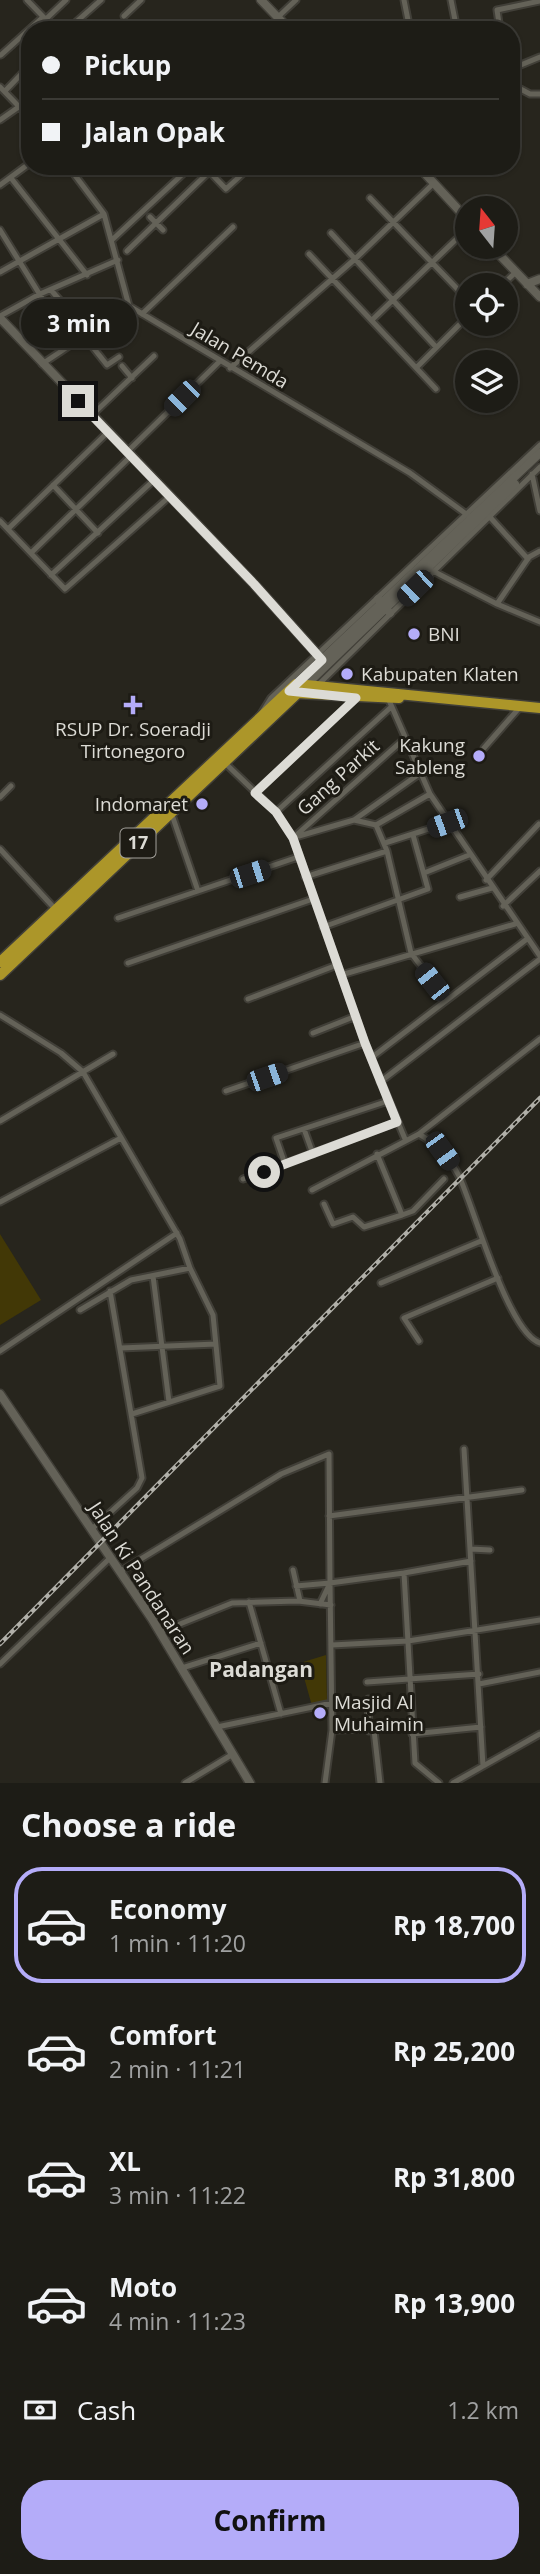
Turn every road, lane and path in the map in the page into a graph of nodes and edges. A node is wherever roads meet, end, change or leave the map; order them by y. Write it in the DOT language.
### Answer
graph roads {
  1 [pos="27,0"];
  2 [pos="66,0"];
  3 [pos="101,0"];
  4 [pos="141,0"];
  5 [pos="261,0"];
  6 [pos="296,0"];
  7 [pos="404,0"];
  8 [pos="451,0"];
  9 [pos="495,0"];
  10 [pos="540,1"];
  11 [pos="496,10"];
  12 [pos="124,16"];
  13 [pos="278,17"];
  14 [pos="45,18"];
  15 [pos="41,21"];
  16 [pos="48,21"];
  17 [pos="77,21"];
  18 [pos="282,21"];
  19 [pos="408,21"];
  20 [pos="455,21"];
  21 [pos="498,21"];
  22 [pos="21,38"];
  23 [pos="1,55"];
  24 [pos="540,57"];
  25 [pos="520,65"];
  26 [pos="21,73"];
  27 [pos="3,89"];
  28 [pos="520,90"];
  29 [pos="540,94"];
  30 [pos="20,106"];
  31 [pos="0,120"];
  32 [pos="21,170"];
  33 [pos="75,175"];
  34 [pos="182,175"];
  35 [pos="206,175"];
  36 [pos="212,175"];
  37 [pos="241,175"];
  38 [pos="428,175"];
  39 [pos="10,178"];
  40 [pos="1,181"];
  41 [pos="434,183"];
  42 [pos="370,198"];
  43 [pos="455,206"];
  44 [pos="104,214"];
  45 [pos="150,217"];
  46 [pos="156,223"];
  47 [pos="394,223"];
  48 [pos="233,227"];
  49 [pos="0,230"];
  50 [pos="163,230"];
  51 [pos="331,233"];
  52 [pos="60,238"];
  53 [pos="113,239"];
  54 [pos="455,241"];
  55 [pos="127,251"];
  56 [pos="309,254"];
  57 [pos="355,259"];
  58 [pos="503,259"];
  59 [pos="20,260"];
  60 [pos="118,260"];
  61 [pos="432,263"];
  62 [pos="0,272"];
  63 [pos="515,273"];
  64 [pos="87,275"];
  65 [pos="518,276"];
  66 [pos="540,279"];
  67 [pos="334,280"];
  68 [pos="527,284"];
  69 [pos="455,287"];
  70 [pos="51,290"];
  71 [pos="40,294"];
  72 [pos="540,297"];
  73 [pos="393,298"];
  74 [pos="129,306"];
  75 [pos="142,314"];
  76 [pos="53,316"];
  77 [pos="0,317"];
  78 [pos="372,320"];
  79 [pos="455,329"];
  80 [pos="86,334"];
  81 [pos="436,347"];
  82 [pos="154,356"];
  83 [pos="119,357"];
  84 [pos="219,362"];
  85 [pos="42,364"];
  86 [pos="122,366"];
  87 [pos="416,367"];
  88 [pos="230,368"];
  89 [pos="132,378"];
  90 [pos="436,388"];
  91 [pos="92,415"];
  92 [pos="108,432"];
  93 [pos="540,445"];
  94 [pos="540,453"];
  95 [pos="129,454"];
  96 [pos="540,460"];
  97 [pos="540,467"];
  98 [pos="532,474"];
  99 [pos="154,481"];
  100 [pos="53,485"];
  101 [pos="169,497"];
  102 [pos="487,507"];
  103 [pos="77,510"];
  104 [pos="540,511"];
  105 [pos="471,518"];
  106 [pos="0,521"];
  107 [pos="8,529"];
  108 [pos="98,533"];
  109 [pos="540,551"];
  110 [pos="32,552"];
  111 [pos="528,559"];
  112 [pos="427,567"];
  113 [pos="51,575"];
  114 [pos="496,604"];
  115 [pos="384,606"];
  116 [pos="540,621"];
  117 [pos="361,624"];
  118 [pos="322,660"];
  119 [pos="304,690"];
  120 [pos="417,697"];
  121 [pos="356,698"];
  122 [pos="389,703"];
  123 [pos="520,707"];
  124 [pos="540,708"];
  125 [pos="259,717"];
  126 [pos="404,739"];
  127 [pos="484,748"];
  128 [pos="225,763"];
  129 [pos="419,774"];
  130 [pos="11,786"];
  131 [pos="255,793"];
  132 [pos="430,794"];
  133 [pos="0,797"];
  134 [pos="169,810"];
  135 [pos="276,812"];
  136 [pos="354,820"];
  137 [pos="447,823"];
  138 [pos="540,824"];
  139 [pos="376,825"];
  140 [pos="413,835"];
  141 [pos="294,838"];
  142 [pos="384,843"];
  143 [pos="0,849"];
  144 [pos="387,851"];
  145 [pos="469,855"];
  146 [pos="298,857"];
  147 [pos="540,871"];
  148 [pos="424,873"];
  149 [pos="305,877"];
  150 [pos="486,880"];
  151 [pos="492,888"];
  152 [pos="198,891"];
  153 [pos="460,897"];
  154 [pos="313,899"];
  155 [pos="399,900"];
  156 [pos="503,906"];
  157 [pos="58,912"];
  158 [pos="118,918"];
  159 [pos="515,924"];
  160 [pos="323,927"];
  161 [pos="527,939"];
  162 [pos="411,953"];
  163 [pos="540,957"];
  164 [pos="0,962"];
  165 [pos="128,963"];
  166 [pos="337,965"];
  167 [pos="0,975"];
  168 [pos="341,975"];
  169 [pos="247,999"];
  170 [pos="447,1000"];
  171 [pos="0,1015"];
  172 [pos="356,1016"];
  173 [pos="313,1033"];
  174 [pos="540,1039"];
  175 [pos="365,1043"];
  176 [pos="114,1054"];
  177 [pos="371,1058"];
  178 [pos="83,1072"];
  179 [pos="380,1082"];
  180 [pos="226,1091"];
  181 [pos="388,1101"];
  182 [pos="0,1121"];
  183 [pos="397,1122"];
  184 [pos="304,1129"];
  185 [pos="419,1133"];
  186 [pos="121,1138"];
  187 [pos="405,1139"];
  188 [pos="313,1154"];
  189 [pos="377,1154"];
  190 [pos="285,1164"];
  191 [pos="243,1179"];
  192 [pos="444,1179"];
  193 [pos="312,1190"];
  194 [pos="0,1202"];
  195 [pos="324,1204"];
  196 [pos="401,1215"];
  197 [pos="177,1233"];
  198 [pos="481,1241"];
  199 [pos="190,1268"];
  200 [pos="153,1276"];
  201 [pos="498,1278"];
  202 [pos="381,1283"];
  203 [pos="110,1291"];
  204 [pos="80,1310"];
  205 [pos="419,1341"];
  206 [pos="540,1343"];
  207 [pos="216,1344"];
  208 [pos="163,1346"];
  209 [pos="121,1348"];
  210 [pos="0,1351"];
  211 [pos="0,1394"];
  212 [pos="169,1402"];
  213 [pos="132,1414"];
  214 [pos="464,1449"];
  215 [pos="522,1490"];
  216 [pos="469,1496"];
  217 [pos="328,1516"];
  218 [pos="92,1529"];
  219 [pos="471,1549"];
  220 [pos="490,1550"];
  221 [pos="111,1556"];
  222 [pos="471,1561"];
  223 [pos="293,1570"];
  224 [pos="121,1571"];
  225 [pos="404,1573"];
  226 [pos="330,1583"];
  227 [pos="296,1586"];
  228 [pos="300,1601"];
  229 [pos="249,1602"];
  230 [pos="320,1604"];
  231 [pos="331,1605"];
  232 [pos="540,1620"];
  233 [pos="475,1631"];
  234 [pos="160,1632"];
  235 [pos="408,1641"];
  236 [pos="261,1643"];
  237 [pos="332,1645"];
  238 [pos="0,1664"];
  239 [pos="182,1668"];
  240 [pos="540,1672"];
  241 [pos="479,1674"];
  242 [pos="409,1680"];
  243 [pos="367,1682"];
  244 [pos="479,1684"];
  245 [pos="368,1699"];
  246 [pos="332,1703"];
  247 [pos="281,1714"];
  248 [pos="217,1727"];
  249 [pos="481,1727"];
  250 [pos="332,1730"];
  251 [pos="371,1730"];
  252 [pos="412,1731"];
  253 [pos="540,1734"];
  254 [pos="233,1754"];
  255 [pos="483,1766"];
  256 [pos="185,1783"];
  257 [pos="250,1783"];
  258 [pos="326,1783"];
  259 [pos="380,1783"];
  260 [pos="439,1783"];
  261 [pos="453,1783"];
  1 -- 14 [label="street"];
  2 -- 14 [label="street"];
  3 -- 17 [label="street"];
  4 -- 12 [label="street"];
  5 -- 13 [label="main road"];
  6 -- 13 [label="street"];
  7 -- 19 [label="street"];
  8 -- 20 [label="street"];
  9 -- 11 [label="street"];
  10 -- 11 [label="street"];
  11 -- 21 [label="street"];
  13 -- 18 [label="main road"];
  14 -- 15 [label="street"];
  14 -- 16 [label="street"];
  22 -- 23 [label="street"];
  24 -- 25 [label="street"];
  26 -- 27 [label="street"];
  27 -- 30 [label="street"];
  28 -- 29 [label="street"];
  30 -- 31 [label="street"];
  32 -- 39 [label="street"];
  33 -- 44 [label="street"];
  34 -- 53 [label="street"];
  35 -- 46 [label="street"];
  36 -- 37 [label="street"];
  38 -- 41 [label="main road"];
  39 -- 40 [label="street"];
  39 -- 52 [label="street"];
  41 -- 43 [label="main road"];
  41 -- 47 [label="street"];
  42 -- 47 [label="street"];
  44 -- 52 [label="street"];
  44 -- 53 [label="street"];
  45 -- 46 [label="street"];
  46 -- 50 [label="street"];
  46 -- 55 [label="street"];
  47 -- 57 [label="street"];
  47 -- 61 [label="street"];
  48 -- 75 [label="street"];
  49 -- 59 [label="street"];
  51 -- 57 [label="street"];
  52 -- 59 [label="street"];
  52 -- 64 [label="street"];
  53 -- 60 [label="street"];
  54 -- 61 [label="street"];
  56 -- 67 [label="street"];
  57 -- 67 [label="street"];
  57 -- 73 [label="street"];
  58 -- 63 [label="main road"];
  59 -- 62 [label="street"];
  59 -- 71 [label="street"];
  60 -- 64 [label="street"];
  60 -- 74 [label="street"];
  61 -- 69 [label="street"];
  61 -- 73 [label="street"];
  64 -- 70 [label="street"];
  65 -- 68 [label="main road"];
  66 -- 68 [label="main road"];
  67 -- 78 [label="street"];
  67 -- 88 [label="street"];
  68 -- 72 [label="main road"];
  70 -- 71 [label="street"];
  70 -- 80 [label="street"];
  71 -- 76 [label="street"];
  71 -- 77 [label="street"];
  73 -- 78 [label="street"];
  73 -- 81 [label="street"];
  74 -- 75 [label="street, Jalan Pemda"];
  74 -- 80 [label="street"];
  75 -- 84 [label="street, Jalan Pemda"];
  77 -- 85 [label="main road"];
  78 -- 87 [label="street"];
  79 -- 81 [label="street"];
  80 -- 83 [label="street"];
  80 -- 85 [label="street"];
  81 -- 87 [label="street"];
  82 -- 89 [label="street"];
  84 -- 88 [label="street, Jalan Pemda"];
  84 -- 95 [label="street"];
  85 -- 91 [label="main road"];
  86 -- 89 [label="street"];
  87 -- 90 [label="street"];
  88 -- 105 [label="street, Jalan Pemda"];
  89 -- 91 [label="street"];
  91 -- 92 [label="main road"];
  92 -- 95 [label="main road"];
  92 -- 100 [label="street"];
  93 -- 102 [label="street"];
  94 -- 102 [label="main road"];
  95 -- 99 [label="main road"];
  95 -- 103 [label="street"];
  96 -- 102 [label="main road"];
  97 -- 98 [label="street"];
  98 -- 102 [label="street"];
  98 -- 104 [label="street"];
  99 -- 101 [label="main road"];
  99 -- 108 [label="street"];
  100 -- 103 [label="street"];
  100 -- 107 [label="street"];
  101 -- 113 [label="street"];
  101 -- 118 [label="main road"];
  102 -- 105 [label="main road"];
  102 -- 111 [label="street"];
  102 -- 112 [label="street"];
  103 -- 108 [label="street"];
  103 -- 110 [label="street"];
  105 -- 112 [label="main road"];
  105 -- 115 [label="street"];
  106 -- 107 [label="street"];
  107 -- 110 [label="street"];
  108 -- 113 [label="street"];
  109 -- 111 [label="street"];
  110 -- 113 [label="street"];
  111 -- 114 [label="street"];
  112 -- 114 [label="street"];
  112 -- 115 [label="main road"];
  114 -- 116 [label="street"];
  115 -- 117 [label="main road"];
  115 -- 119 [label="street"];
  117 -- 118 [label="main road"];
  117 -- 118 [label="street"];
  118 -- 119 [label="main road"];
  118 -- 125 [label="street"];
  119 -- 120 [label="highway"];
  119 -- 121 [label="highway"];
  119 -- 125 [label="highway, 17"];
  119 -- 128 [label="highway, 17"];
  120 -- 122 [label="highway"];
  120 -- 123 [label="highway"];
  121 -- 122 [label="highway"];
  121 -- 131 [label="street"];
  122 -- 126 [label="street"];
  122 -- 135 [label="street"];
  123 -- 124 [label="highway"];
  123 -- 127 [label="street"];
  125 -- 134 [label="highway, 17"];
  126 -- 129 [label="street"];
  126 -- 141 [label="street, Gang Parkit"];
  128 -- 131 [label="street"];
  128 -- 134 [label="highway, 17"];
  129 -- 132 [label="street"];
  129 -- 136 [label="street"];
  130 -- 133 [label="street"];
  131 -- 135 [label="street"];
  132 -- 137 [label="street"];
  132 -- 139 [label="street"];
  134 -- 152 [label="street"];
  134 -- 157 [label="highway, 17"];
  135 -- 141 [label="street"];
  136 -- 139 [label="street"];
  136 -- 141 [label="street"];
  137 -- 140 [label="street"];
  137 -- 145 [label="street"];
  138 -- 150 [label="street"];
  139 -- 142 [label="street"];
  140 -- 142 [label="street"];
  140 -- 148 [label="street"];
  141 -- 146 [label="street"];
  142 -- 144 [label="street"];
  143 -- 157 [label="street"];
  144 -- 149 [label="street"];
  144 -- 155 [label="street"];
  145 -- 148 [label="street"];
  145 -- 150 [label="street"];
  146 -- 149 [label="street"];
  146 -- 152 [label="street"];
  147 -- 156 [label="street"];
  148 -- 155 [label="street"];
  149 -- 154 [label="street"];
  150 -- 151 [label="street"];
  151 -- 153 [label="street"];
  151 -- 156 [label="street"];
  152 -- 158 [label="street"];
  154 -- 160 [label="street"];
  154 -- 165 [label="street"];
  155 -- 160 [label="street"];
  155 -- 162 [label="street"];
  156 -- 159 [label="street"];
  157 -- 164 [label="highway, 17"];
  157 -- 167 [label="highway, 17"];
  159 -- 161 [label="street"];
  159 -- 162 [label="street"];
  160 -- 166 [label="street"];
  161 -- 163 [label="street"];
  161 -- 170 [label="street"];
  162 -- 168 [label="street"];
  162 -- 170 [label="street"];
  163 -- 179 [label="street"];
  166 -- 168 [label="street"];
  166 -- 169 [label="street"];
  168 -- 172 [label="street"];
  170 -- 177 [label="street"];
  171 -- 178 [label="street"];
  172 -- 173 [label="street"];
  172 -- 175 [label="street"];
  174 -- 185 [label="street"];
  175 -- 177 [label="street"];
  175 -- 180 [label="street"];
  176 -- 178 [label="street"];
  177 -- 179 [label="street"];
  178 -- 182 [label="street"];
  178 -- 186 [label="street"];
  179 -- 181 [label="street"];
  181 -- 183 [label="street"];
  181 -- 184 [label="street"];
  183 -- 187 [label="street"];
  183 -- 188 [label="street"];
  184 -- 188 [label="street"];
  184 -- 190 [label="street"];
  185 -- 187 [label="street"];
  185 -- 198 [label="street"];
  186 -- 194 [label="street"];
  186 -- 197 [label="street"];
  187 -- 189 [label="street"];
  188 -- 190 [label="street"];
  189 -- 193 [label="street"];
  189 -- 196 [label="street"];
  190 -- 191 [label="street"];
  192 -- 196 [label="street"];
  195 -- 196 [label="street"];
  197 -- 199 [label="street"];
  197 -- 210 [label="street"];
  198 -- 201 [label="street"];
  198 -- 202 [label="street"];
  199 -- 200 [label="street"];
  199 -- 207 [label="street"];
  200 -- 203 [label="street"];
  200 -- 208 [label="street"];
  201 -- 205 [label="street"];
  201 -- 206 [label="street"];
  203 -- 204 [label="street"];
  203 -- 209 [label="street"];
  207 -- 208 [label="street"];
  207 -- 212 [label="street"];
  208 -- 209 [label="street"];
  208 -- 212 [label="street"];
  209 -- 213 [label="street"];
  211 -- 218 [label="main road, Jalan Ki Pandanaran"];
  212 -- 213 [label="street"];
  213 -- 218 [label="street"];
  214 -- 216 [label="street"];
  215 -- 216 [label="street"];
  216 -- 217 [label="street"];
  216 -- 219 [label="street"];
  217 -- 224 [label="street"];
  217 -- 226 [label="street"];
  218 -- 221 [label="main road, Jalan Ki Pandanaran"];
  219 -- 220 [label="street"];
  219 -- 222 [label="street"];
  221 -- 224 [label="main road, Jalan Ki Pandanaran"];
  221 -- 238 [label="street"];
  222 -- 225 [label="street"];
  222 -- 233 [label="street"];
  223 -- 227 [label="street"];
  224 -- 234 [label="main road, Jalan Ki Pandanaran"];
  225 -- 226 [label="street"];
  225 -- 235 [label="street"];
  226 -- 227 [label="street"];
  226 -- 230 [label="street"];
  226 -- 231 [label="street"];
  227 -- 228 [label="street"];
  228 -- 229 [label="street"];
  228 -- 230 [label="street"];
  229 -- 234 [label="street"];
  229 -- 236 [label="street"];
  230 -- 231 [label="street"];
  231 -- 237 [label="street"];
  232 -- 233 [label="street"];
  233 -- 235 [label="street"];
  233 -- 241 [label="street"];
  234 -- 239 [label="main road, Jalan Ki Pandanaran"];
  235 -- 237 [label="street"];
  235 -- 242 [label="street"];
  236 -- 239 [label="street"];
  236 -- 247 [label="street"];
  237 -- 246 [label="street"];
  239 -- 248 [label="main road, Jalan Ki Pandanaran"];
  240 -- 244 [label="street"];
  241 -- 242 [label="street"];
  241 -- 244 [label="street"];
  242 -- 243 [label="street"];
  242 -- 252 [label="street"];
  244 -- 249 [label="street"];
  245 -- 251 [label="street"];
  246 -- 247 [label="street"];
  246 -- 250 [label="street"];
  247 -- 248 [label="street"];
  248 -- 254 [label="main road, Jalan Ki Pandanaran"];
  249 -- 252 [label="street"];
  249 -- 255 [label="street"];
  250 -- 251 [label="street"];
  250 -- 258 [label="street"];
  251 -- 252 [label="street"];
  251 -- 259 [label="street"];
  252 -- 260 [label="street"];
  253 -- 255 [label="street"];
  254 -- 256 [label="street"];
  254 -- 257 [label="main road, Jalan Ki Pandanaran"];
  255 -- 261 [label="street"];
}
